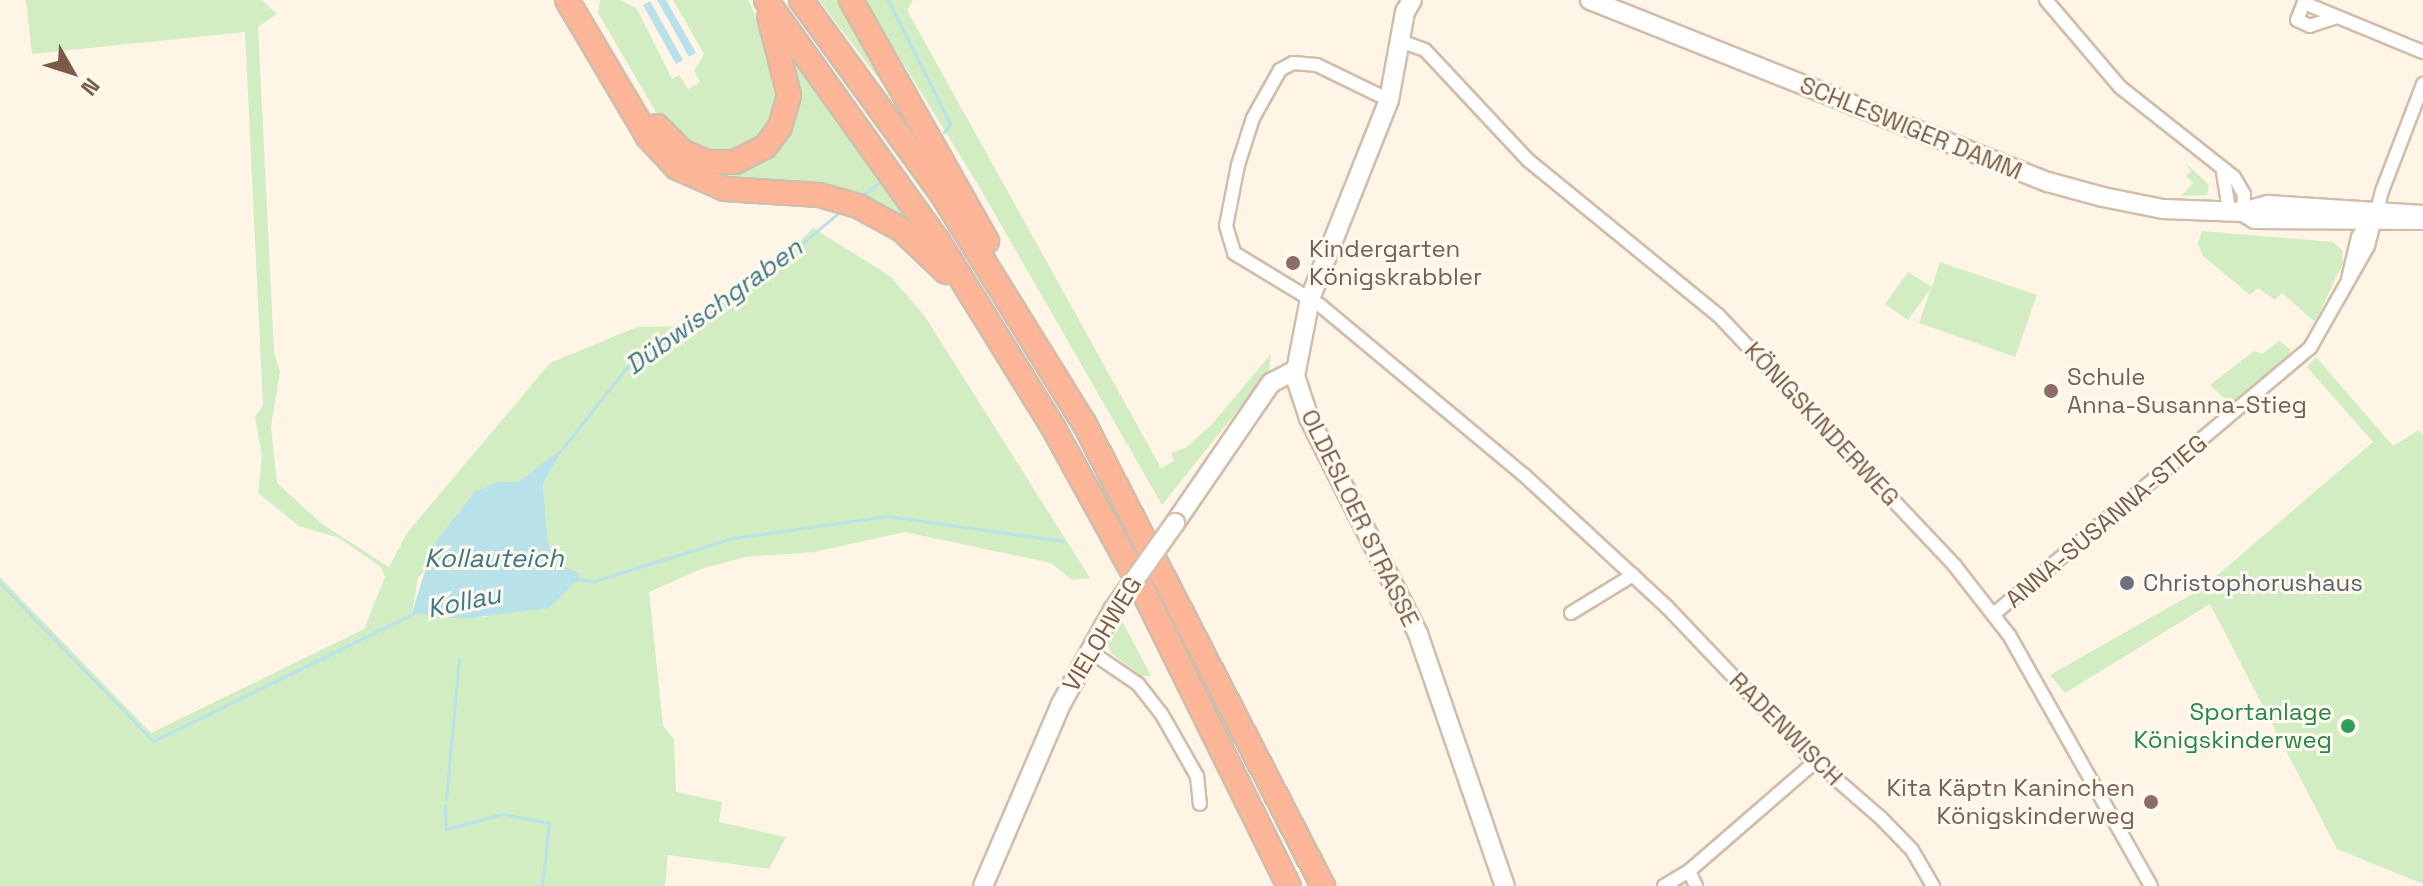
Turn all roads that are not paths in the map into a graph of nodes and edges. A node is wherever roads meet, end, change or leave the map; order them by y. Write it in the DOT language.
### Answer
graph roads {
  1 [pos="567,0"];
  2 [pos="584,0"];
  3 [pos="764,0"];
  4 [pos="801,0"];
  5 [pos="851,0"];
  6 [pos="1590,0"];
  7 [pos="2046,0"];
  8 [pos="1403,4"];
  9 [pos="2337,17"];
  10 [pos="1403,42"];
  11 [pos="2423,52"];
  12 [pos="2423,84"];
  13 [pos="1389,100"];
  14 [pos="2236,211"];
  15 [pos="2372,218"];
  16 [pos="2423,218"];
  17 [pos="1310,299"];
  18 [pos="1011,301"];
  19 [pos="981,307"];
  20 [pos="1296,378"];
  21 [pos="1633,575"];
  22 [pos="1571,613"];
  23 [pos="1995,613"];
  24 [pos="1088,650"];
  25 [pos="1816,761"];
  26 [pos="1200,804"];
  27 [pos="1689,871"];
  28 [pos="1319,880"];
  29 [pos="1289,885"];
  30 [pos="983,886"];
  31 [pos="1505,886"];
  32 [pos="1664,886"];
  33 [pos="1696,886"];
  34 [pos="1933,886"];
  35 [pos="2151,886"];
  1 -- 19 [label="highway"];
  2 -- 3 [label="highway"];
  3 -- 19 [label="highway"];
  4 -- 18 [label="highway"];
  5 -- 18 [label="highway"];
  6 -- 14 [label="main road, SCHLESWIGER DAMM"];
  7 -- 14 [label="street"];
  8 -- 10 [label="main road"];
  9 -- 11 [label="street"];
  10 -- 13 [label="main road"];
  10 -- 23 [label="street, KÖNIGSKINDERWEG"];
  12 -- 15 [label="street, ANNA-SUSANNA-STIEG"];
  13 -- 17 [label="main road"];
  13 -- 17 [label="street, RADENWISCH"];
  14 -- 15 [label="main road, SCHLESWIGER DAMM"];
  15 -- 16 [label="main road, SCHLESWIGER DAMM"];
  15 -- 23 [label="street, ANNA-SUSANNA-STIEG"];
  17 -- 20 [label="main road"];
  17 -- 21 [label="street, RADENWISCH"];
  18 -- 28 [label="highway"];
  19 -- 29 [label="highway"];
  20 -- 24 [label="main road, VIELOHWEG, bridge"];
  20 -- 31 [label="main road, OLDESLOER STRASSE"];
  21 -- 22 [label="street"];
  21 -- 25 [label="street, RADENWISCH"];
  23 -- 35 [label="street, KÖNIGSKINDERWEG"];
  24 -- 26 [label="street"];
  24 -- 30 [label="main road, VIELOHWEG"];
  25 -- 27 [label="street"];
  25 -- 34 [label="street, RADENWISCH"];
  27 -- 32 [label="street"];
  27 -- 33 [label="street"];
}
